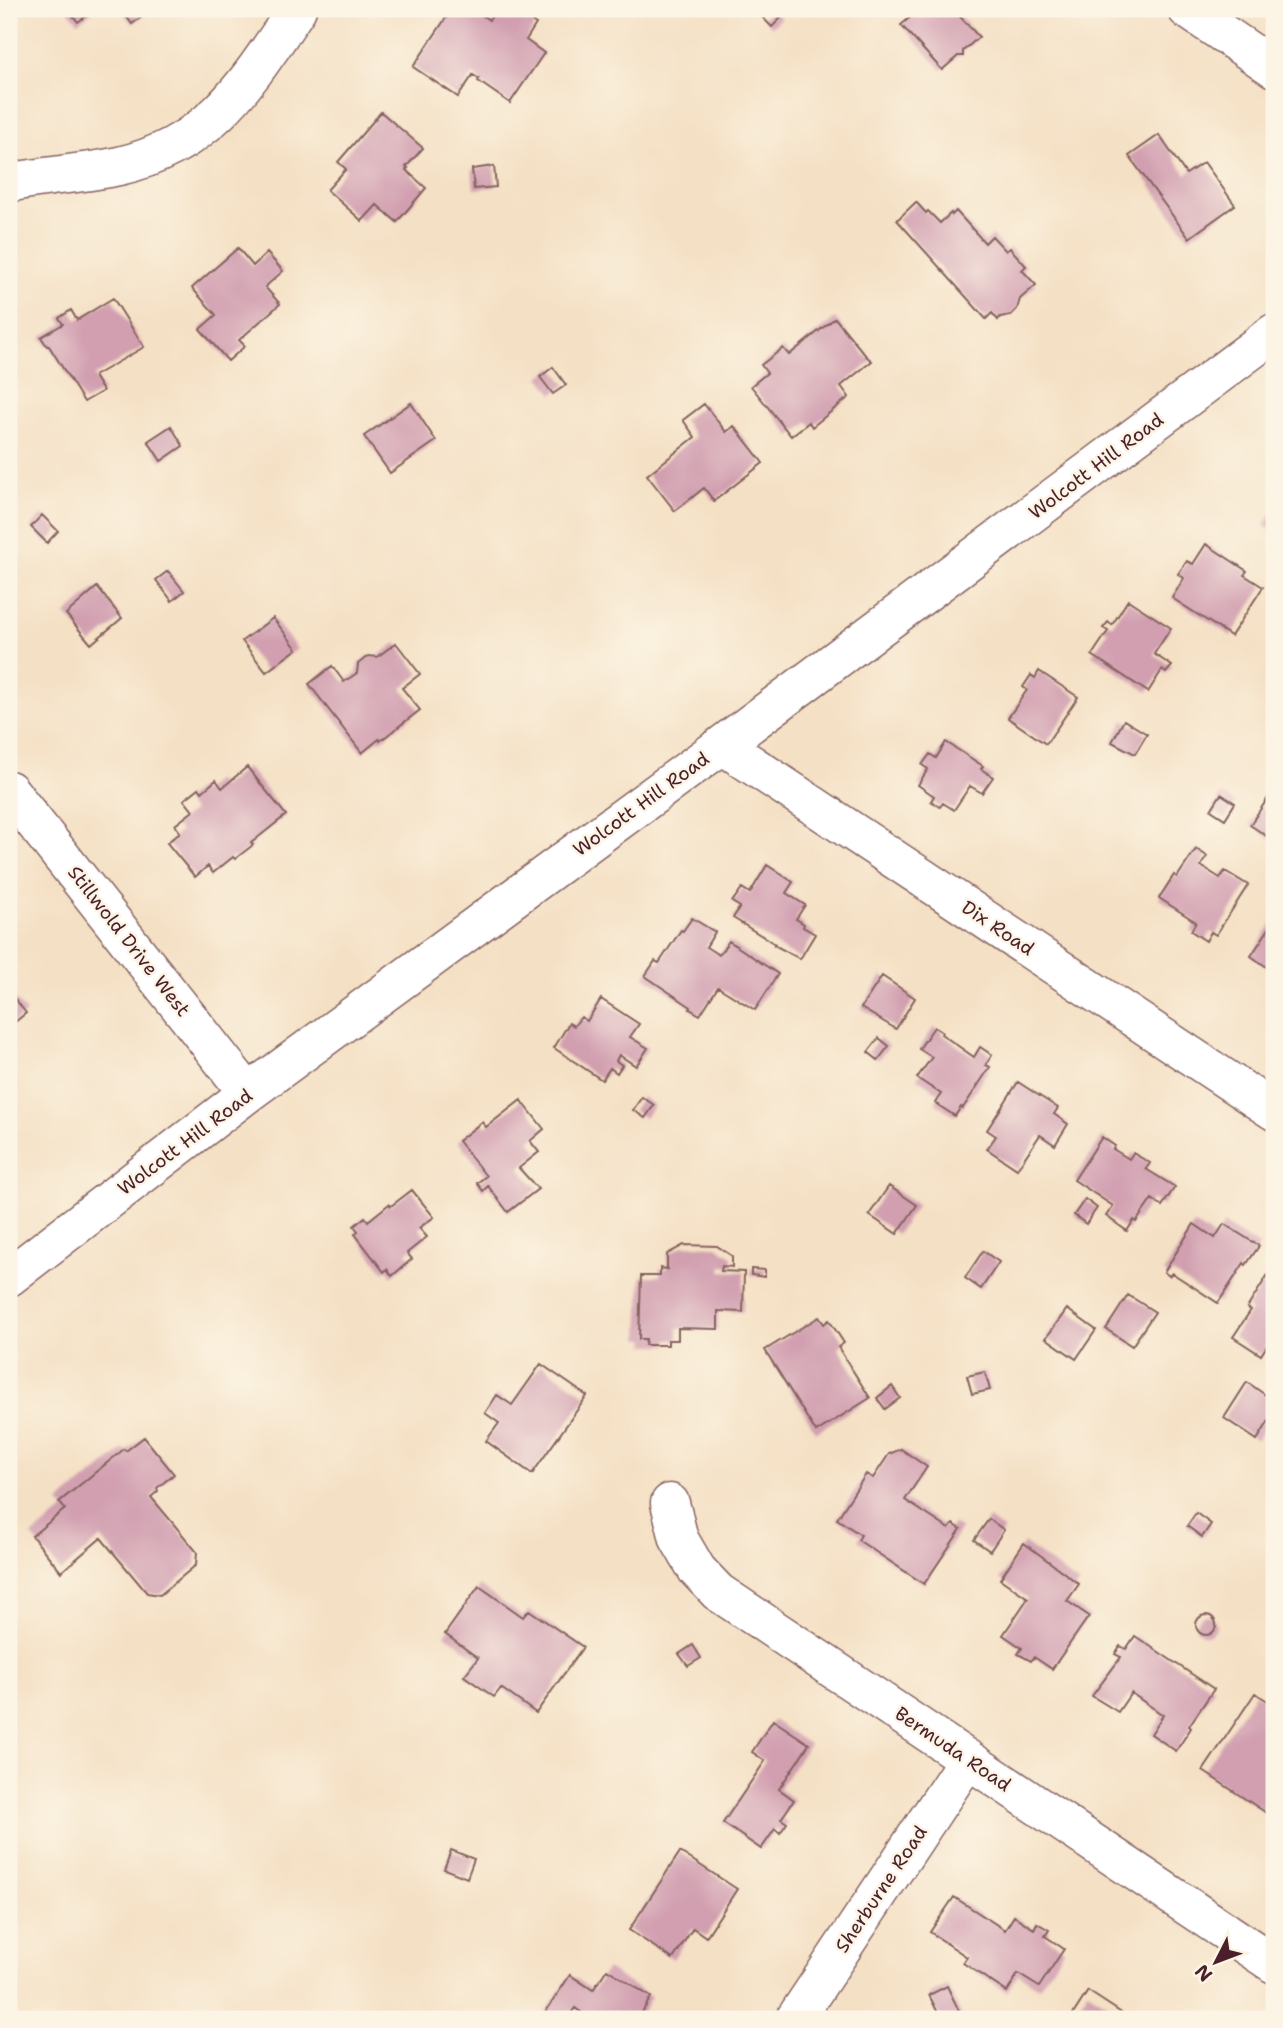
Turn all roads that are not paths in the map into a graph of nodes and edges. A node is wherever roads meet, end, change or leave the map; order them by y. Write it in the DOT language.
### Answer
graph roads {
  1 [pos="298,9"];
  2 [pos="1187,9"];
  3 [pos="1274,68"];
  4 [pos="9,183"];
  5 [pos="1274,332"];
  6 [pos="722,745"];
  7 [pos="9,790"];
  8 [pos="248,1093"];
  9 [pos="1274,1111"];
  10 [pos="9,1277"];
  11 [pos="670,1503"];
  12 [pos="968,1759"];
  13 [pos="1274,1964"];
  14 [pos="795,2019"];
  1 -- 4 [label="street"];
  2 -- 3 [label="street"];
  5 -- 6 [label="street, Wolcott Hill Road"];
  6 -- 8 [label="street, Wolcott Hill Road"];
  6 -- 9 [label="street, Dix Road"];
  7 -- 8 [label="street, Stillwold Drive West"];
  8 -- 10 [label="street, Wolcott Hill Road"];
  11 -- 12 [label="street, Bermuda Road"];
  12 -- 13 [label="street, Bermuda Road"];
  12 -- 14 [label="street, Sherburne Road"];
}
